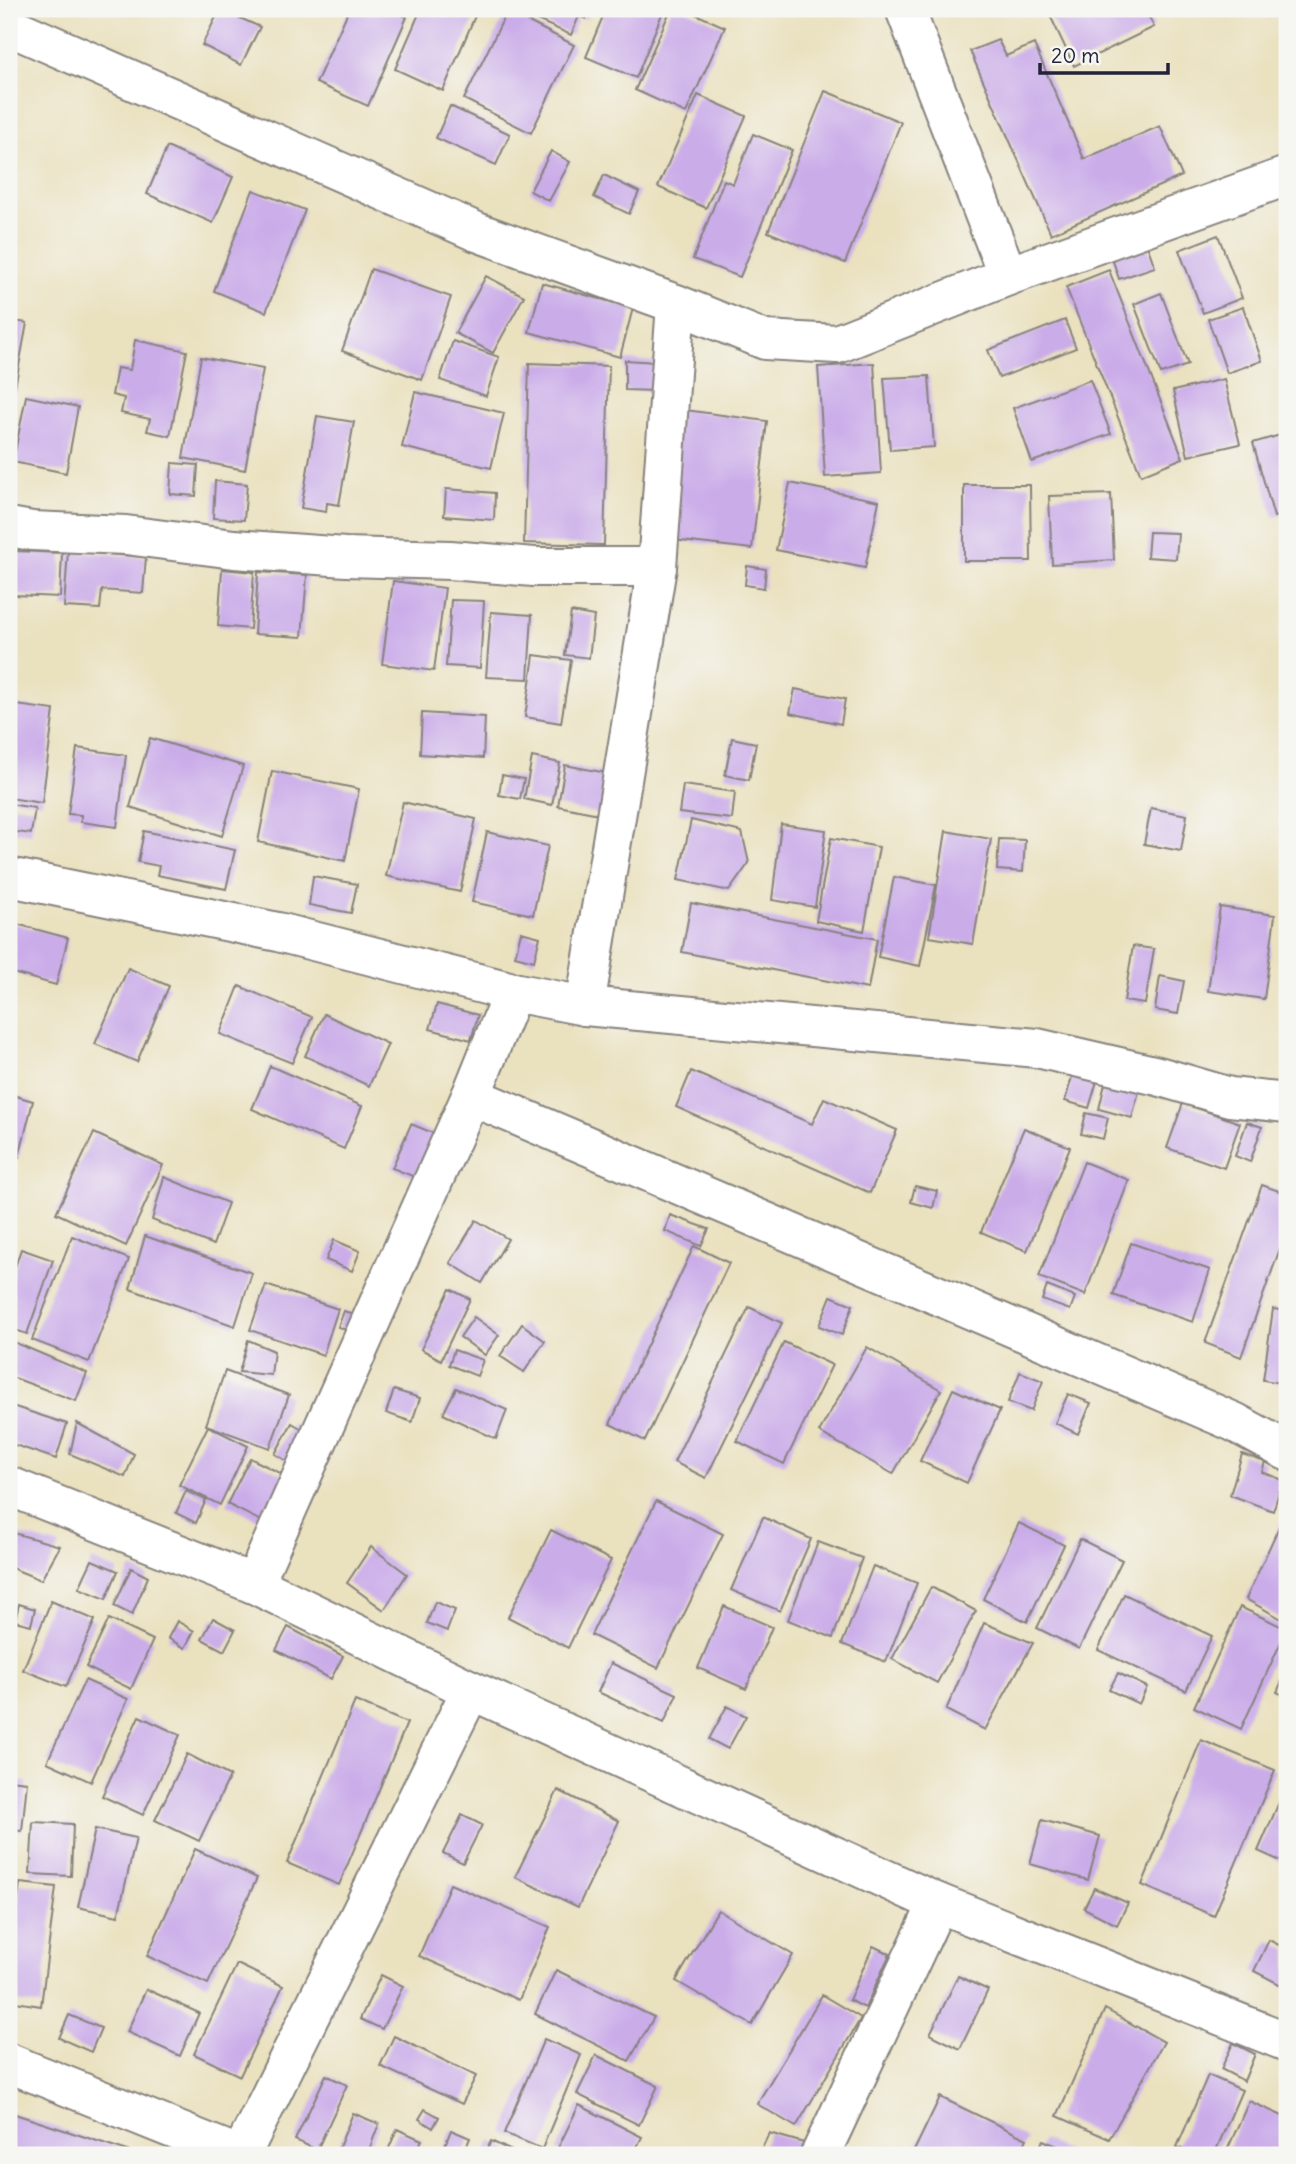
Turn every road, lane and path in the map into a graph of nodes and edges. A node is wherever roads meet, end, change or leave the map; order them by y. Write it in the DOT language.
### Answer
graph roads {
  1 [pos="905,9"];
  2 [pos="9,26"];
  3 [pos="1287,176"];
  4 [pos="1008,276"];
  5 [pos="676,304"];
  6 [pos="9,527"];
  7 [pos="657,567"];
  8 [pos="9,877"];
  9 [pos="513,992"];
  10 [pos="585,1006"];
  11 [pos="471,1096"];
  12 [pos="1287,1103"];
  13 [pos="1287,1451"];
  14 [pos="9,1486"];
  15 [pos="254,1584"];
  16 [pos="471,1690"];
  17 [pos="938,1903"];
  18 [pos="1287,2042"];
  19 [pos="9,2063"];
  20 [pos="240,2155"];
  21 [pos="820,2155"];
  1 -- 4 [label="street"];
  2 -- 5 [label="street"];
  3 -- 4 [label="street"];
  4 -- 5 [label="street"];
  5 -- 7 [label="street"];
  6 -- 7 [label="street"];
  7 -- 10 [label="street"];
  8 -- 9 [label="street"];
  9 -- 10 [label="street"];
  9 -- 11 [label="street"];
  10 -- 12 [label="street"];
  11 -- 13 [label="street"];
  11 -- 15 [label="street"];
  14 -- 15 [label="street"];
  15 -- 16 [label="street"];
  16 -- 17 [label="street"];
  16 -- 20 [label="street"];
  17 -- 18 [label="street"];
  17 -- 21 [label="street"];
  19 -- 20 [label="street"];
}
